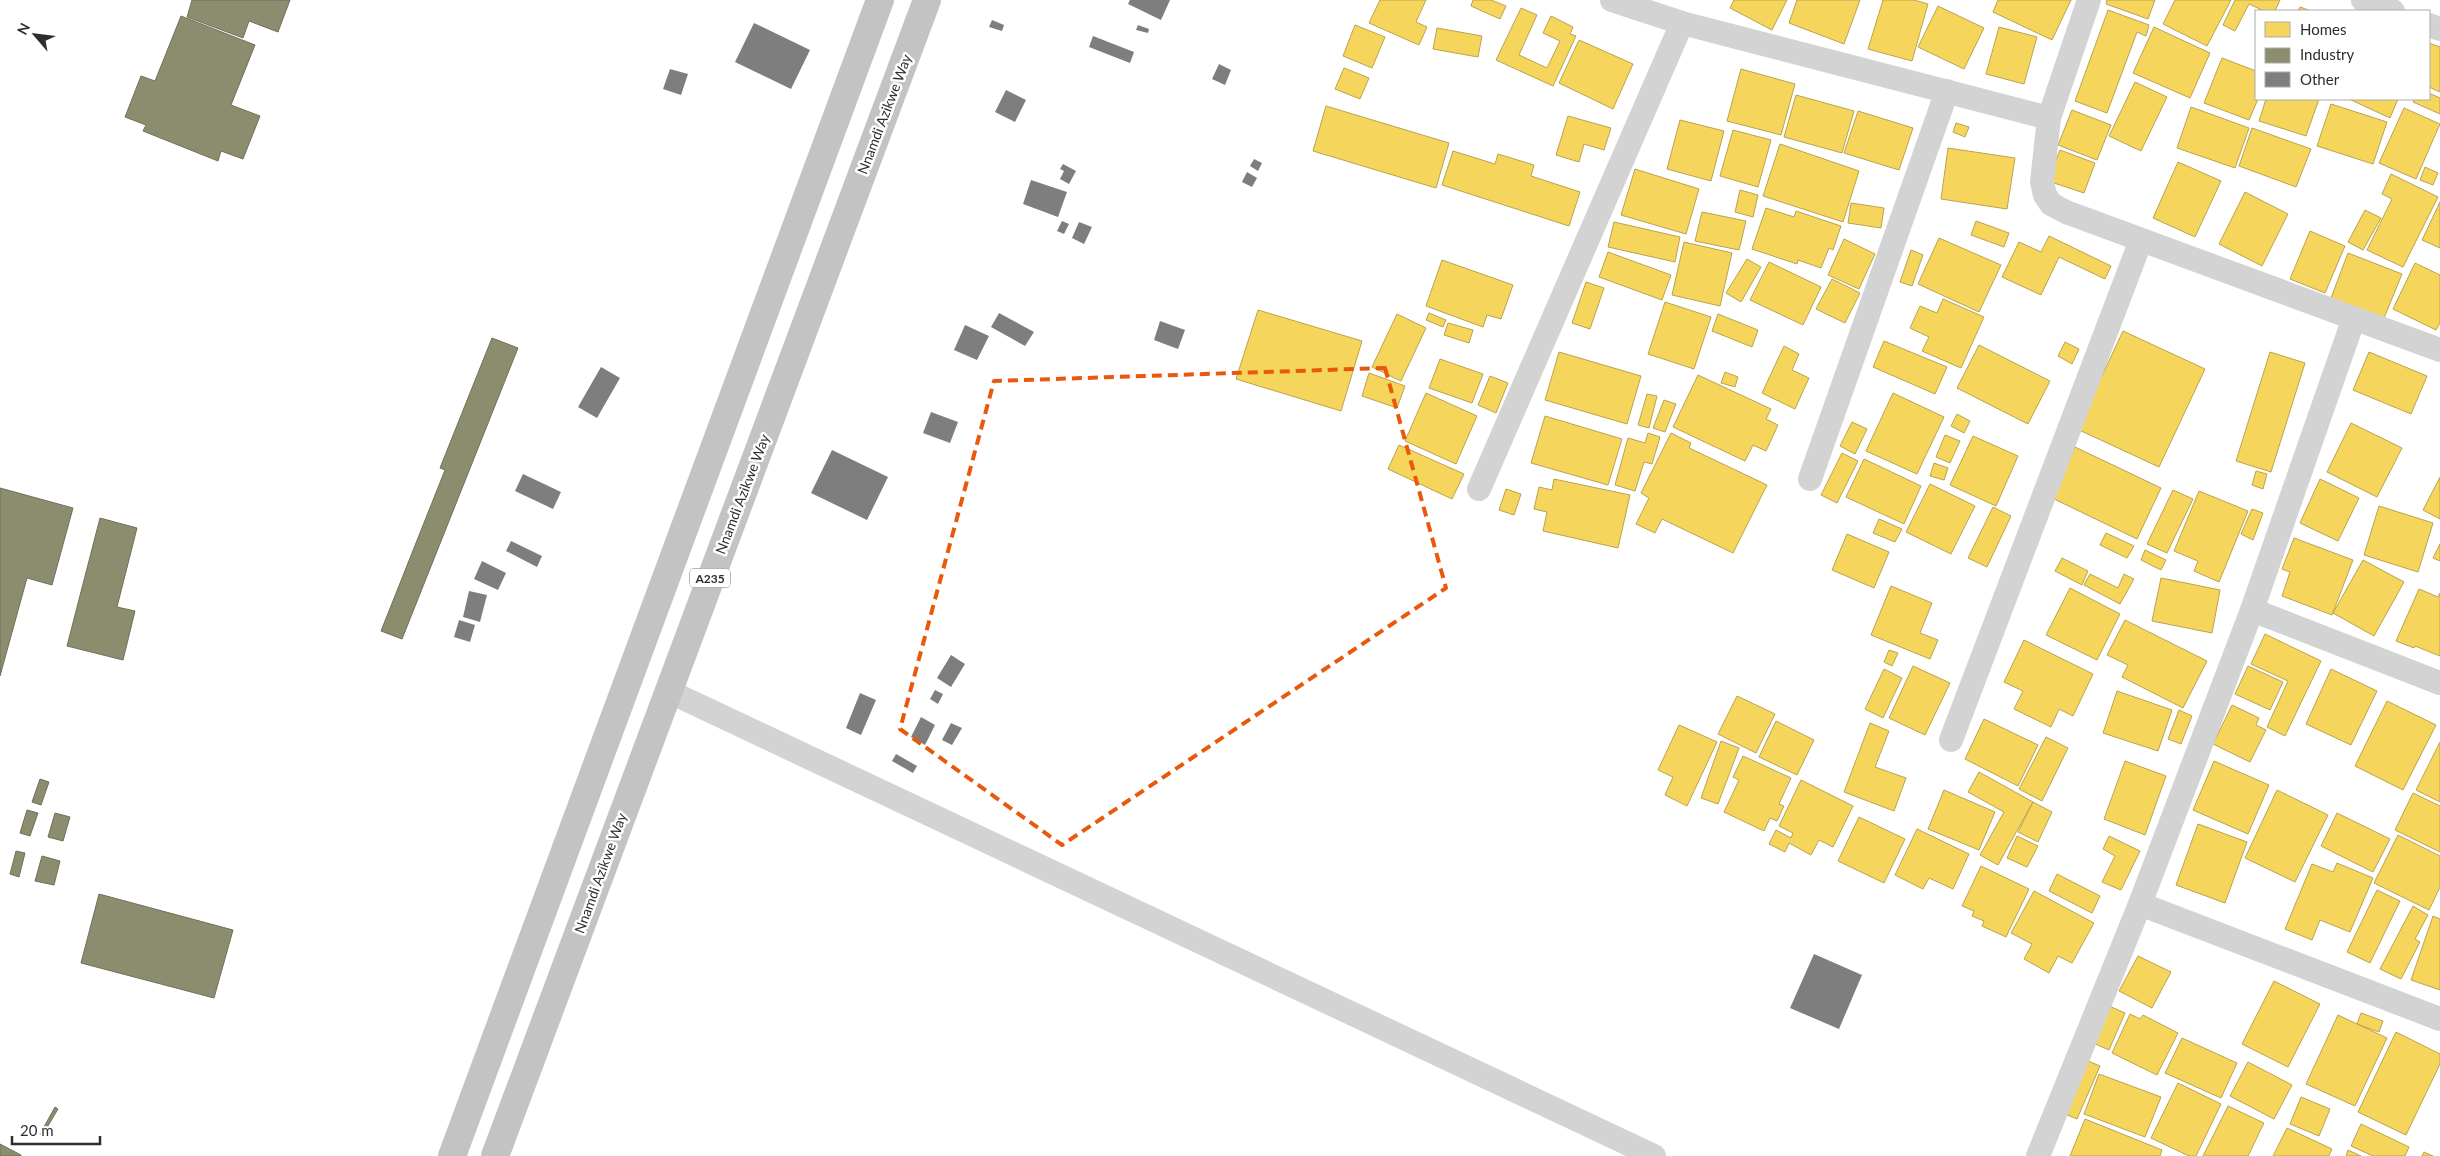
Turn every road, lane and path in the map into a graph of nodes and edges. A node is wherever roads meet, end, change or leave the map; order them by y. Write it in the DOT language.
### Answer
graph roads {
  1 [pos="880,0"];
  2 [pos="926,0"];
  3 [pos="1612,0"];
  4 [pos="2088,0"];
  5 [pos="2363,0"];
  6 [pos="2390,10"];
  7 [pos="1682,23"];
  8 [pos="1947,91"];
  9 [pos="2049,118"];
  10 [pos="2141,240"];
  11 [pos="2354,318"];
  12 [pos="2440,350"];
  13 [pos="1810,479"];
  14 [pos="1479,488"];
  15 [pos="2252,610"];
  16 [pos="2440,683"];
  17 [pos="668,690"];
  18 [pos="1951,740"];
  19 [pos="2140,904"];
  20 [pos="2440,1018"];
  21 [pos="452,1156"];
  22 [pos="495,1156"];
  23 [pos="1654,1156"];
  24 [pos="2038,1156"];
  1 -- 21 [label="highway, A235"];
  2 -- 17 [label="highway, Nnamdi Azikwe Way / A235"];
  3 -- 7 [label="street"];
  4 -- 9 [label="street"];
  5 -- 6 [label="street"];
  7 -- 8 [label="street"];
  7 -- 14 [label="street"];
  8 -- 9 [label="street"];
  8 -- 13 [label="street"];
  9 -- 10 [label="street"];
  10 -- 11 [label="street"];
  10 -- 18 [label="street"];
  11 -- 12 [label="street"];
  11 -- 15 [label="street"];
  15 -- 16 [label="street"];
  15 -- 19 [label="street"];
  17 -- 22 [label="highway, Nnamdi Azikwe Way / A235"];
  17 -- 23 [label="street"];
  19 -- 20 [label="street"];
  19 -- 24 [label="street"];
}
